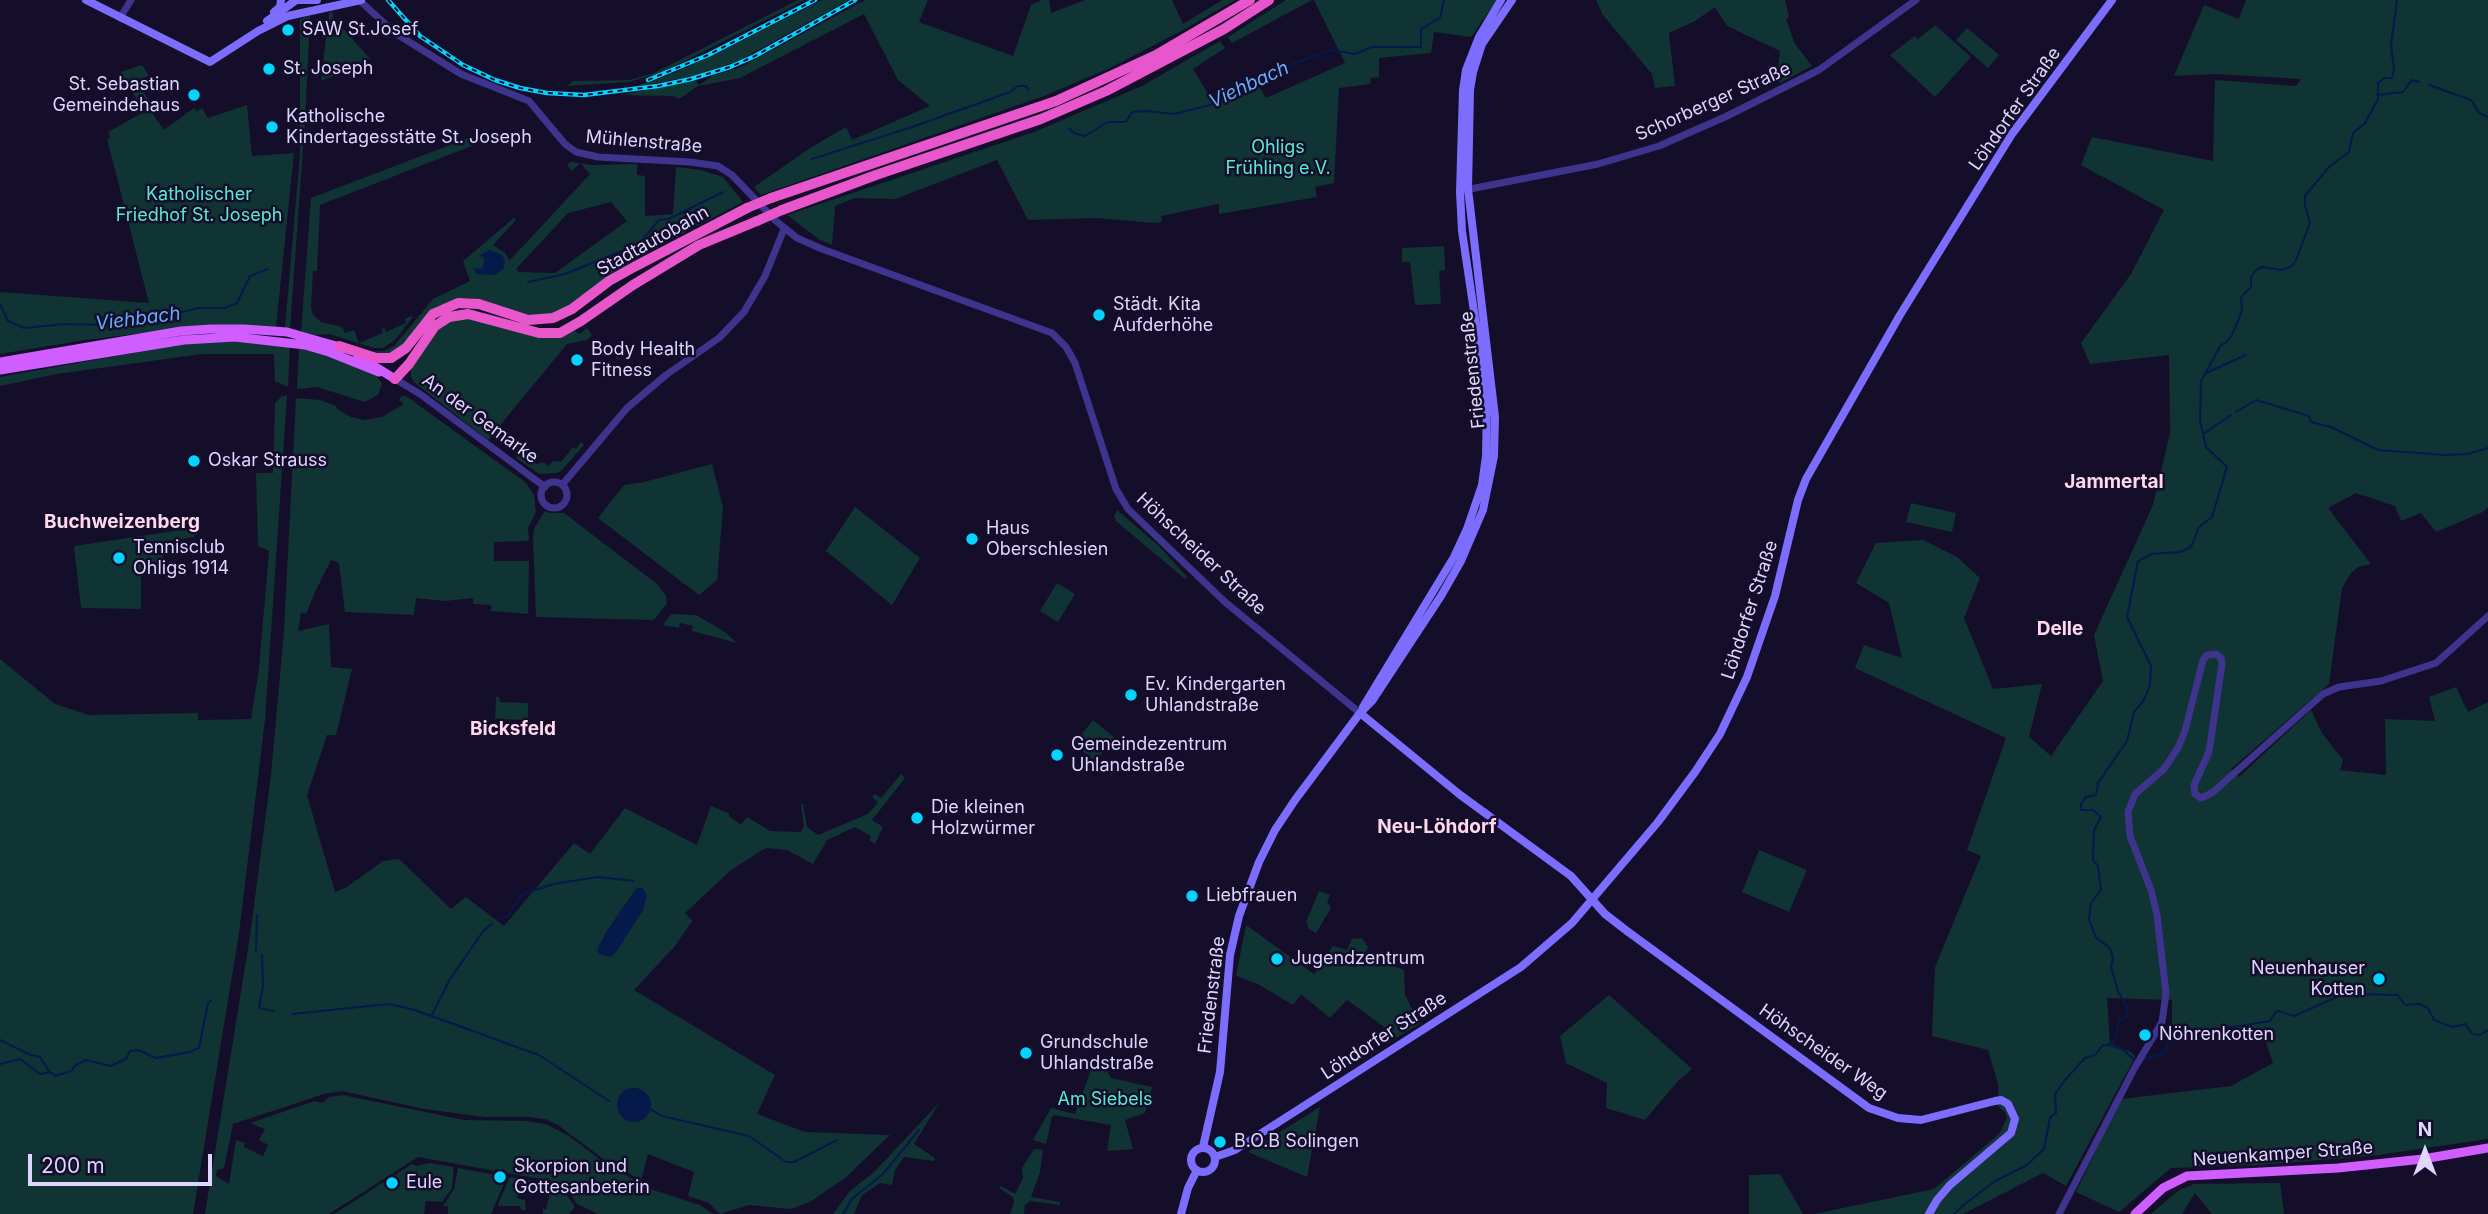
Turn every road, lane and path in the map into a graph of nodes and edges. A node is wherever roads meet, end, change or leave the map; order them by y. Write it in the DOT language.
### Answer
graph roads {
  1 [pos="86,0"];
  2 [pos="131,0"];
  3 [pos="281,0"];
  4 [pos="294,0"];
  5 [pos="317,0"];
  6 [pos="360,0"];
  7 [pos="1250,0"];
  8 [pos="1269,0"];
  9 [pos="1501,0"];
  10 [pos="1512,0"];
  11 [pos="1916,0"];
  12 [pos="2112,0"];
  13 [pos="121,18"];
  14 [pos="266,24"];
  15 [pos="1218,26"];
  16 [pos="1464,190"];
  17 [pos="784,229"];
  18 [pos="417,335"];
  19 [pos="339,346"];
  20 [pos="0,362"];
  21 [pos="0,370"];
  22 [pos="395,379"];
  23 [pos="562,485"];
  24 [pos="545,486"];
  25 [pos="2488,616"];
  26 [pos="1360,713"];
  27 [pos="1593,899"];
  28 [pos="1203,1147"];
  29 [pos="2488,1149"];
  30 [pos="1215,1157"];
  31 [pos="1196,1170"];
  32 [pos="1181,1214"];
  33 [pos="1929,1214"];
  34 [pos="2059,1214"];
  35 [pos="2136,1214"];
  1 -- 13 [label="main road"];
  2 -- 13 [label="street"];
  3 -- 14 [label="main road"];
  4 -- 5 [label="main road"];
  4 -- 14 [label="main road"];
  6 -- 14 [label="main road"];
  6 -- 17 [label="street, Mühlenstraße"];
  7 -- 15 [label="highway"];
  8 -- 15 [label="highway"];
  9 -- 16 [label="main road, Friedenstraße"];
  10 -- 16 [label="main road, Friedenstraße"];
  11 -- 16 [label="street, Schorberger Straße"];
  12 -- 27 [label="main road, Löhdorfer Straße"];
  13 -- 14 [label="main road"];
  15 -- 18 [label="highway, Stadtautobahn, bridge"];
  15 -- 22 [label="highway, Stadtautobahn, bridge"];
  16 -- 26 [label="main road, Friedenstraße"];
  17 -- 23 [label="street"];
  17 -- 26 [label="street, Höhscheider Straße"];
  18 -- 19 [label="highway"];
  18 -- 22 [label="highway"];
  19 -- 20 [label="main road"];
  19 -- 22 [label="main road"];
  21 -- 22 [label="main road"];
  22 -- 24 [label="street, An der Gemarke"];
  23 -- 24 [label="street, An der Gemarke"];
  23 -- 24 [label="street, An der Gemarke"];
  25 -- 34 [label="street"];
  26 -- 27 [label="main road, Höhscheider Straße"];
  26 -- 28 [label="main road, Friedenstraße"];
  27 -- 30 [label="main road, Löhdorfer Straße"];
  27 -- 33 [label="main road, Höhscheider Weg"];
  28 -- 30 [label="main road"];
  28 -- 31 [label="main road"];
  29 -- 35 [label="main road, Neuenkamper Straße"];
  30 -- 31 [label="main road, Löhdorfer Straße"];
  31 -- 32 [label="main road"];
}
